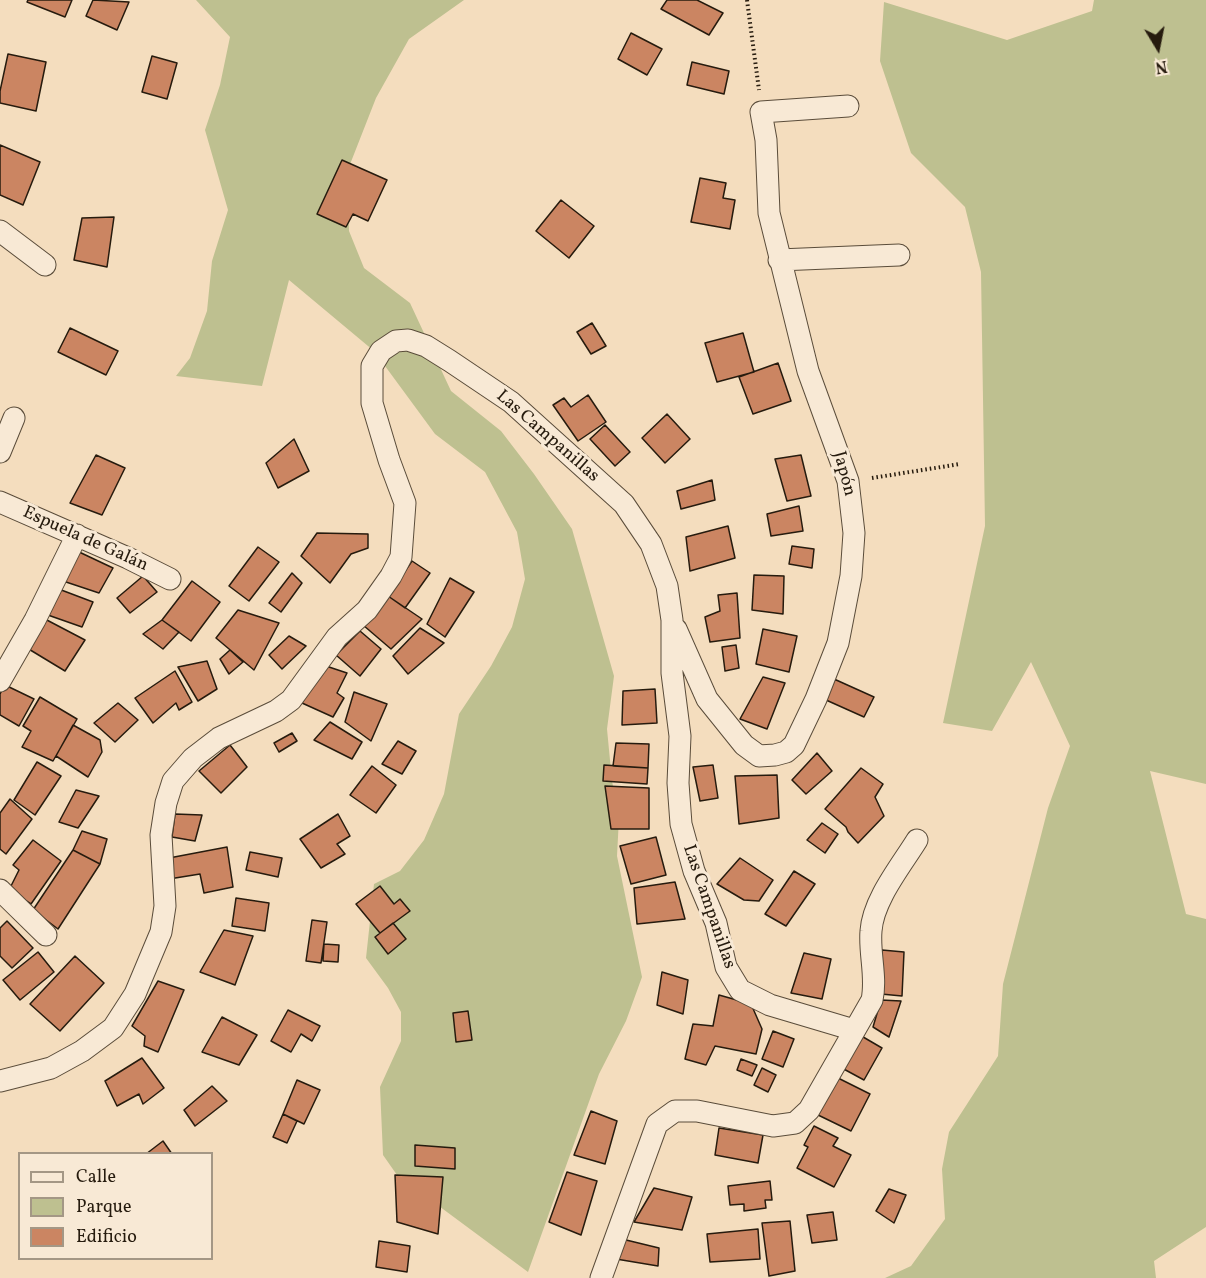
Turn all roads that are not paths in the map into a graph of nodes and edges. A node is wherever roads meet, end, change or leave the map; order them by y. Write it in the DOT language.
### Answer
graph roads {
  1 [pos="848,106"];
  2 [pos="0,231"];
  3 [pos="899,255"];
  4 [pos="779,260"];
  5 [pos="45,265"];
  6 [pos="14,418"];
  7 [pos="0,452"];
  8 [pos="0,502"];
  9 [pos="77,535"];
  10 [pos="170,579"];
  11 [pos="672,620"];
  12 [pos="0,681"];
  13 [pos="917,840"];
  14 [pos="0,890"];
  15 [pos="46,935"];
  16 [pos="854,1030"];
  17 [pos="0,1081"];
  18 [pos="602,1278"];
  1 -- 4 [label="street, Japón"];
  2 -- 5 [label="street"];
  3 -- 4 [label="street"];
  4 -- 11 [label="street, Japón"];
  6 -- 7 [label="street"];
  8 -- 9 [label="street, Espuela de Galán"];
  9 -- 10 [label="street, Espuela de Galán"];
  9 -- 12 [label="street"];
  11 -- 16 [label="street, Las Campanillas"];
  11 -- 17 [label="street, Las Campanillas"];
  13 -- 16 [label="street"];
  14 -- 15 [label="street"];
  16 -- 18 [label="street"];
}
